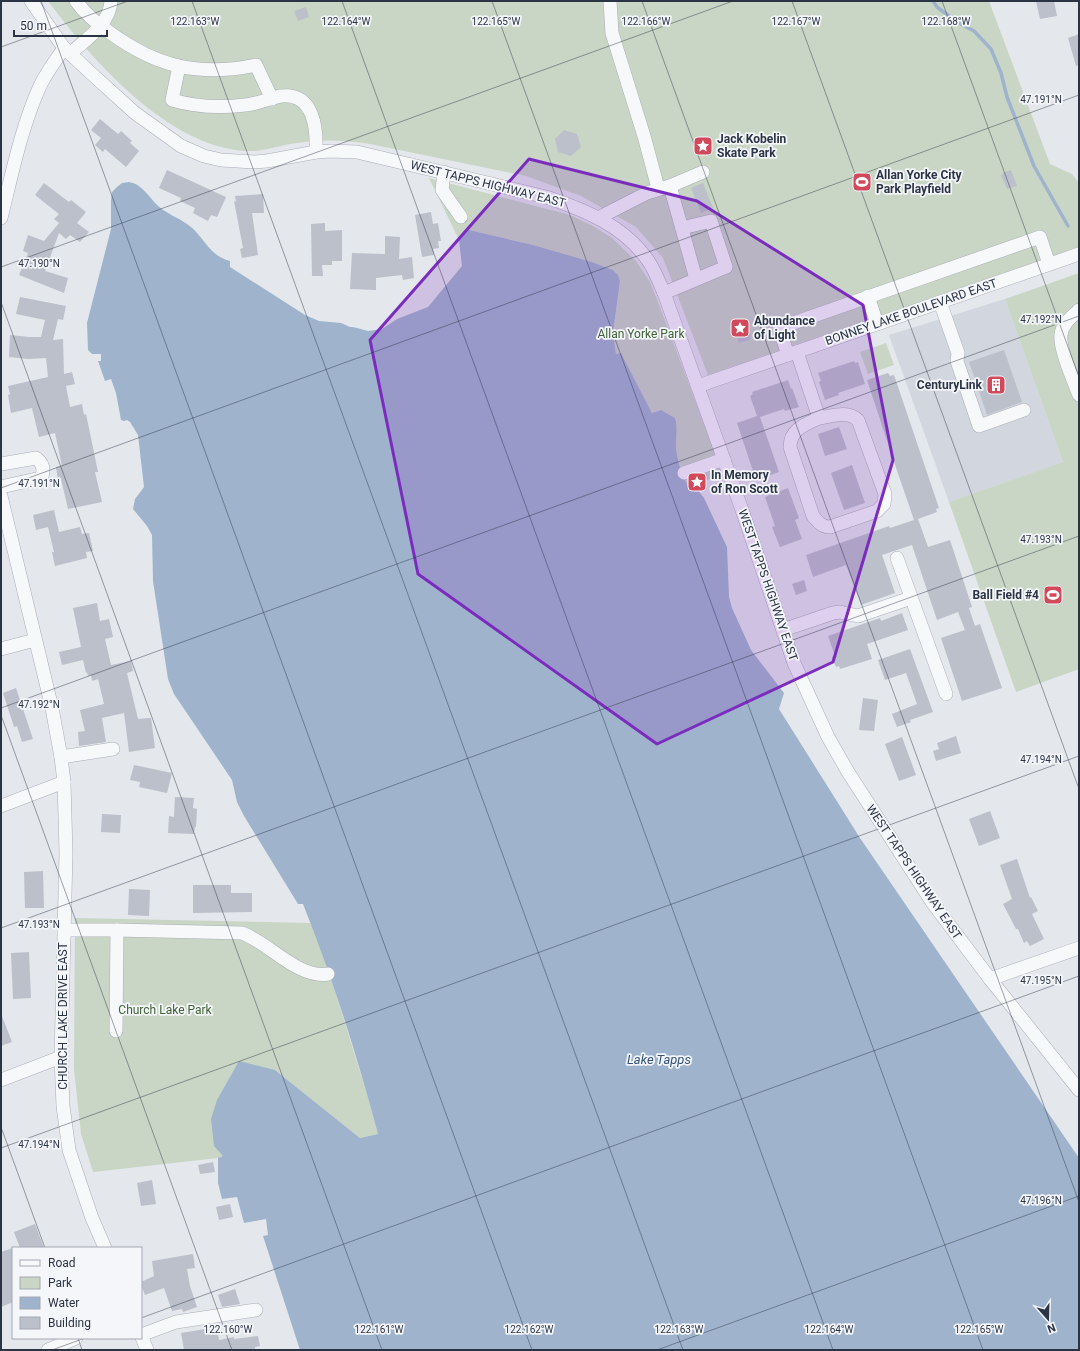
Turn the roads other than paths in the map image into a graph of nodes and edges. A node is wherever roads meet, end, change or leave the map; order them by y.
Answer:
1 (31, 1) edge
2 (76, 1) edge
3 (111, 1) edge
4 (610, 1) edge
5 (100, 26) junction
6 (68, 50) junction
7 (179, 66) junction
8 (272, 99) junction
9 (316, 152) junction
10 (444, 172) junction
11 (703, 172) dead end
12 (664, 187) junction
13 (461, 217) dead end
14 (1, 218) edge
15 (598, 218) junction
16 (682, 228) junction
17 (1079, 254) edge
18 (1049, 264) junction
19 (696, 279) junction
20 (664, 292) junction
21 (868, 296) junction
22 (940, 302) junction
23 (1079, 310) edge
24 (877, 324) junction
25 (792, 353) junction
26 (698, 386) junction
27 (1079, 395) edge
28 (1024, 410) dead end
29 (820, 418) junction
30 (724, 459) junction
31 (1, 464) edge
32 (684, 473) dead end
33 (1, 487) edge
34 (1, 496) edge
35 (898, 558) dead end
36 (911, 598) junction
37 (783, 630) junction
38 (35, 640) junction
39 (1, 650) edge
40 (946, 694) dead end
41 (113, 749) dead end
42 (61, 757) junction
43 (64, 782) junction
44 (1, 806) edge
45 (64, 930) junction
46 (117, 930) junction
47 (1079, 948) edge
48 (328, 974) dead end
49 (990, 979) junction
50 (116, 1031) dead end
51 (61, 1057) junction
52 (1, 1080) edge
53 (1079, 1090) edge
54 (105, 1247) edge
55 (256, 1310) dead end
56 (142, 1335) edge
57 (142, 1338) edge
58 (74, 1339) edge
59 (48, 1350) edge
60 (147, 1350) edge

1 - 6 street, WEST TAPPS HIGHWAY EAST
2 - 5 street
3 - 5 street
4 - 12 street
5 - 6 street
5 - 7 street
6 - 9 street, WEST TAPPS HIGHWAY EAST
6 - 14 street
7 - 8 street
7 - 8 street
8 - 9 street
9 - 10 street, WEST TAPPS HIGHWAY EAST
10 - 13 street
10 - 15 street, WEST TAPPS HIGHWAY EAST
11 - 12 street
12 - 15 street
12 - 16 street
15 - 20 street, WEST TAPPS HIGHWAY EAST
16 - 19 street
16 - 19 street
17 - 18 street, BONNEY LAKE BOULEVARD EAST
18 - 21 street
18 - 22 street, BONNEY LAKE BOULEVARD EAST
19 - 20 street
20 - 26 street, WEST TAPPS HIGHWAY EAST
21 - 24 street
21 - 25 street
22 - 24 street, BONNEY LAKE BOULEVARD EAST
22 - 28 street
23 - 27 street
24 - 25 street, BONNEY LAKE BOULEVARD EAST
25 - 26 street, BONNEY LAKE BOULEVARD EAST
25 - 29 street
26 - 30 street, WEST TAPPS HIGHWAY EAST
29 - 29 street
30 - 32 street
30 - 37 street, WEST TAPPS HIGHWAY EAST
31 - 33 street
34 - 38 street, CHURCH LAKE DRIVE EAST
35 - 36 street
36 - 37 street
36 - 40 street
37 - 49 street, WEST TAPPS HIGHWAY EAST
38 - 39 street
38 - 42 street, CHURCH LAKE DRIVE EAST
41 - 42 street
42 - 43 street, CHURCH LAKE DRIVE EAST
43 - 44 street
43 - 45 street, CHURCH LAKE DRIVE EAST
45 - 46 street
45 - 51 street, CHURCH LAKE DRIVE EAST
46 - 48 street
46 - 50 street
47 - 49 street
49 - 53 street, WEST TAPPS HIGHWAY EAST
51 - 52 street
51 - 54 street, CHURCH LAKE DRIVE EAST
55 - 56 street
57 - 60 street
58 - 59 street

